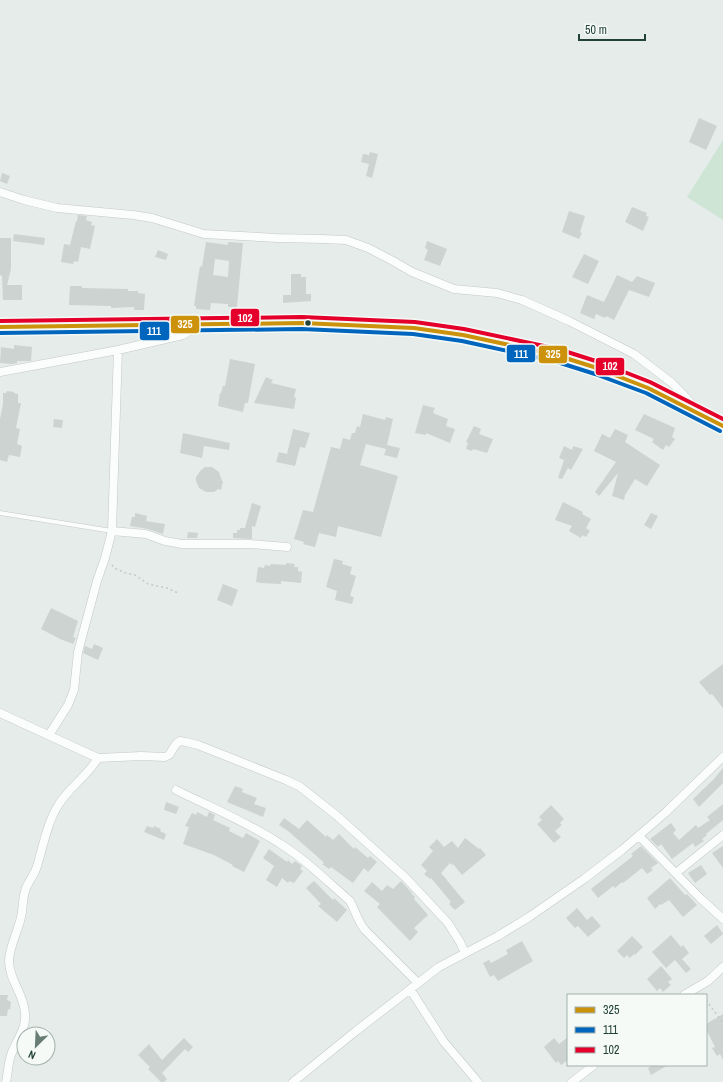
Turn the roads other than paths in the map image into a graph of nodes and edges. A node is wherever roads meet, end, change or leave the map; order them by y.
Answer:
1 (0, 192) edge
2 (197, 324) junction
3 (0, 327) edge
4 (118, 350) junction
5 (0, 372) edge
6 (703, 414) junction
7 (723, 426) edge
8 (0, 513) edge
9 (112, 531) junction
10 (287, 547) dead end
11 (0, 713) edge
12 (49, 735) junction
13 (723, 756) edge
14 (98, 758) junction
15 (176, 790) dead end
16 (723, 835) edge
17 (638, 836) junction
18 (676, 873) junction
19 (723, 919) edge
20 (465, 953) junction
21 (723, 966) edge
22 (418, 983) junction
23 (410, 990) junction
24 (686, 994) edge
25 (593, 1066) edge
26 (6, 1082) edge
27 (293, 1082) edge
28 (478, 1082) edge
29 (572, 1082) edge

1 - 6 street
2 - 3 highway
2 - 4 street
2 - 6 highway
4 - 5 street
4 - 9 street
6 - 7 highway
8 - 9 lane
9 - 10 street
9 - 12 street
11 - 12 street
12 - 14 street
13 - 17 street
14 - 20 street
14 - 26 street
15 - 22 street
16 - 18 street
17 - 18 street
17 - 20 street
18 - 19 street
20 - 22 street
21 - 24 street
22 - 23 street
23 - 27 street
23 - 28 street
25 - 29 street

